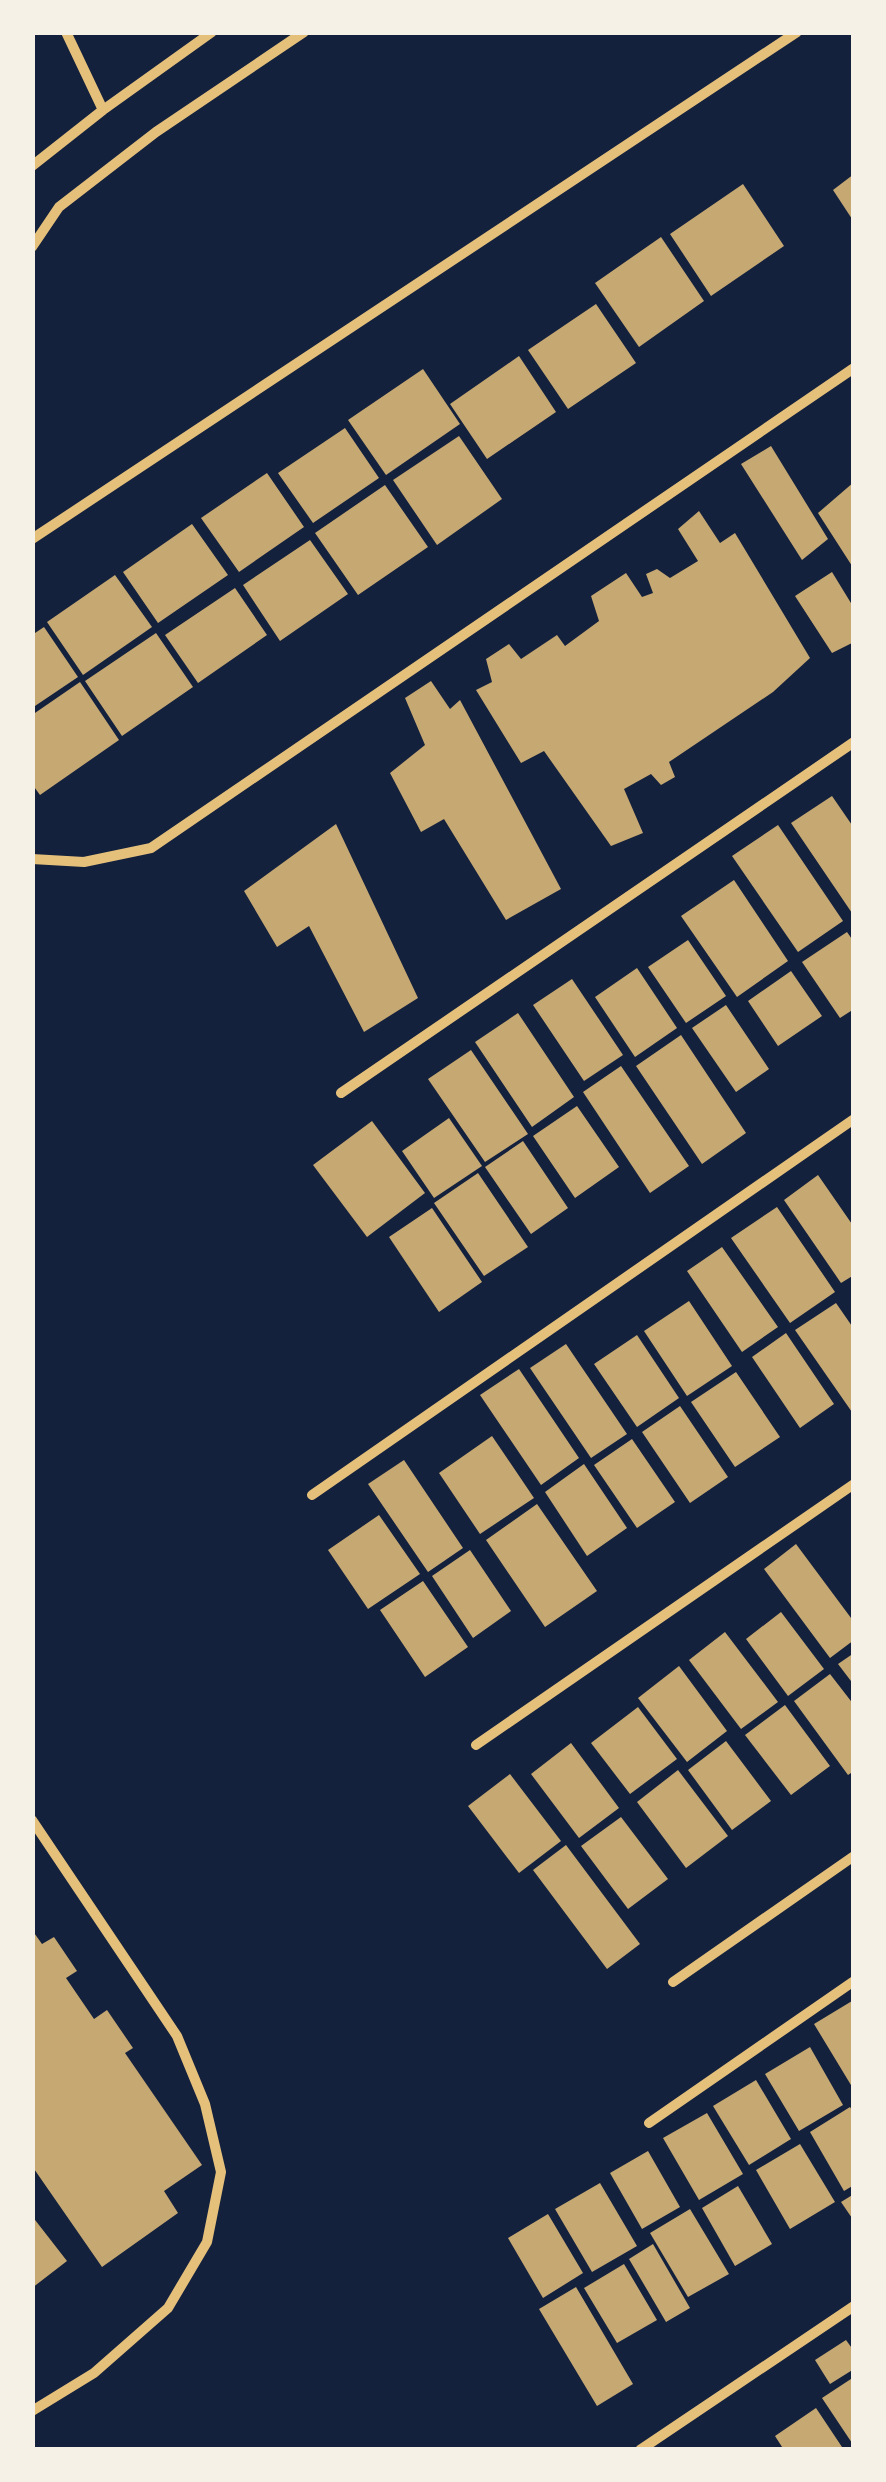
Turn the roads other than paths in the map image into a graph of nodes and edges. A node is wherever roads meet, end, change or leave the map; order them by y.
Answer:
1 (66, 32) edge
2 (212, 32) edge
3 (304, 32) edge
4 (797, 32) edge
5 (102, 110) junction
6 (32, 166) edge
7 (32, 248) edge
8 (854, 368) edge
9 (32, 539) edge
10 (854, 742) edge
11 (32, 859) edge
12 (341, 1093) dead end
13 (854, 1120) edge
14 (854, 1484) edge
15 (312, 1496) dead end
16 (476, 1745) dead end
17 (32, 1820) edge
18 (854, 1856) edge
19 (854, 1981) edge
20 (673, 1982) dead end
21 (649, 2124) dead end
22 (854, 2306) edge
23 (32, 2411) edge
24 (640, 2450) edge

1 - 5 street
2 - 5 street
3 - 7 street
4 - 9 street
5 - 6 street
8 - 11 street
10 - 12 street
13 - 15 street
14 - 16 street
17 - 23 street
18 - 20 street
19 - 21 street
22 - 24 street

